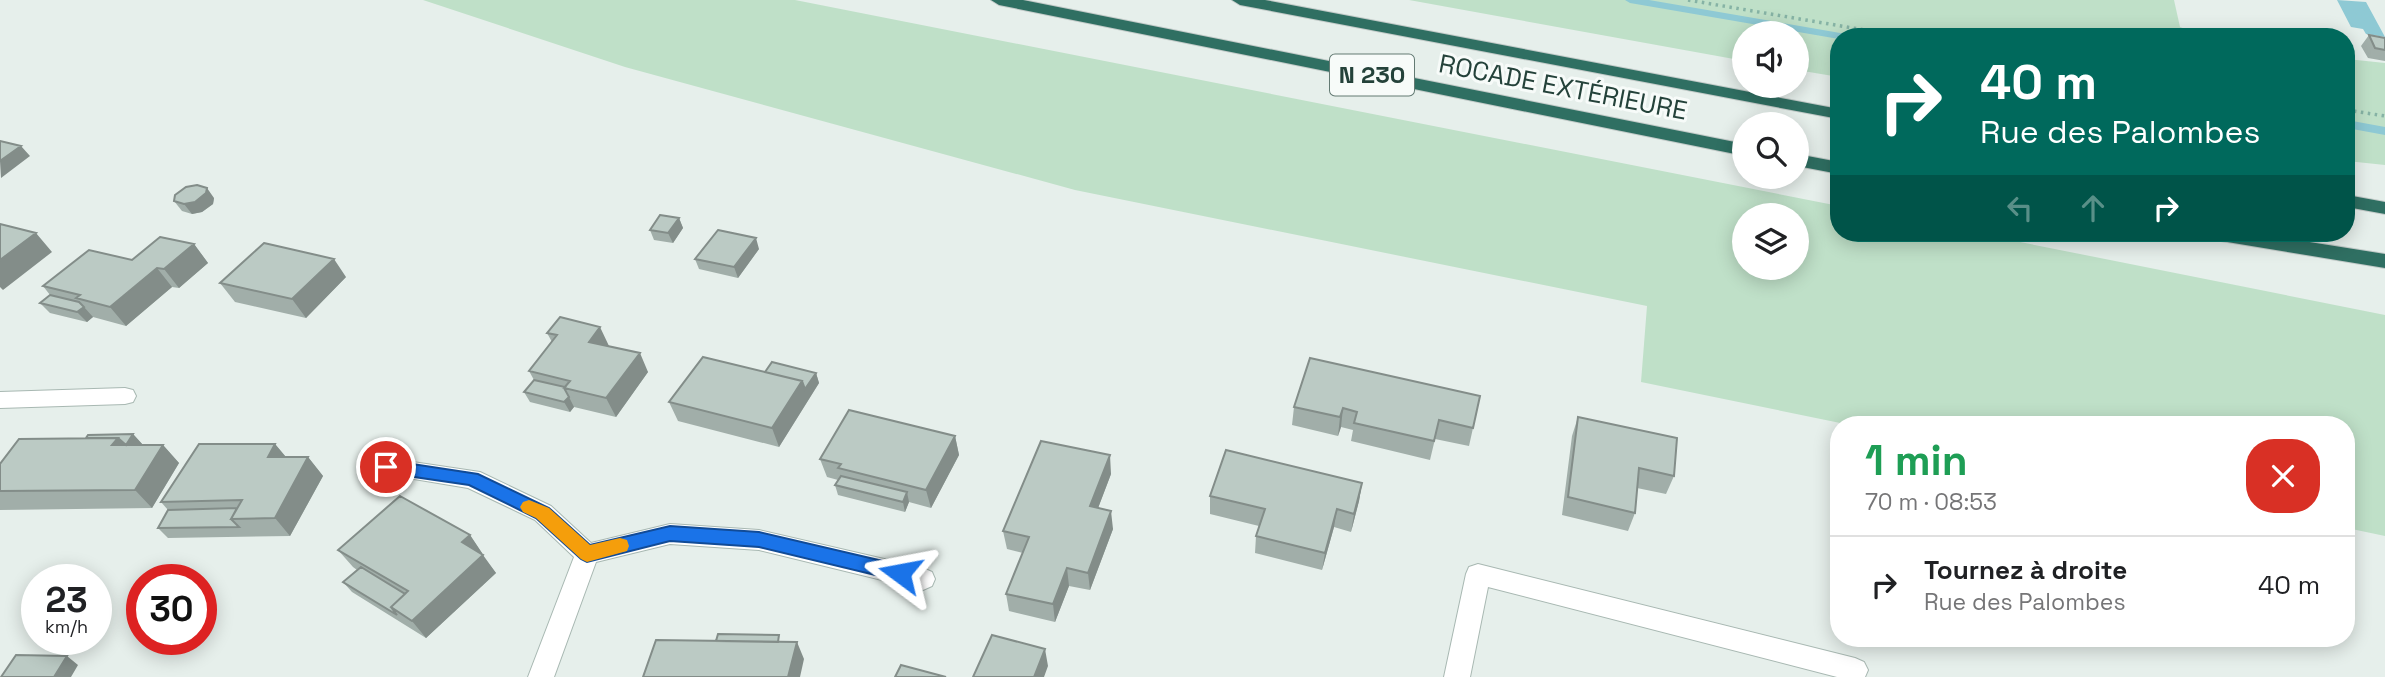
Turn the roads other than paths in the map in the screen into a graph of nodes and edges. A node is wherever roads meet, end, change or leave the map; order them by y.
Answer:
1 (999, 0) edge
2 (1240, 0) edge
3 (1830, 112) edge
4 (1732, 147) edge
5 (1809, 162) edge
6 (1830, 166) edge
7 (2355, 202) edge
8 (2385, 208) edge
9 (2270, 242) edge
10 (2385, 261) edge
11 (125, 396) dead end
12 (0, 400) edge
13 (386, 467) dead end
14 (587, 554) junction
15 (923, 579) dead end
16 (1855, 670) dead end
17 (541, 677) edge
18 (1457, 677) edge

1 - 4 highway, ROCADE EXTÉRIEURE / N 230
2 - 3 highway, N 230
5 - 6 highway
7 - 8 highway
9 - 10 highway
11 - 12 street
13 - 14 street
14 - 15 street
14 - 17 street
16 - 18 street

